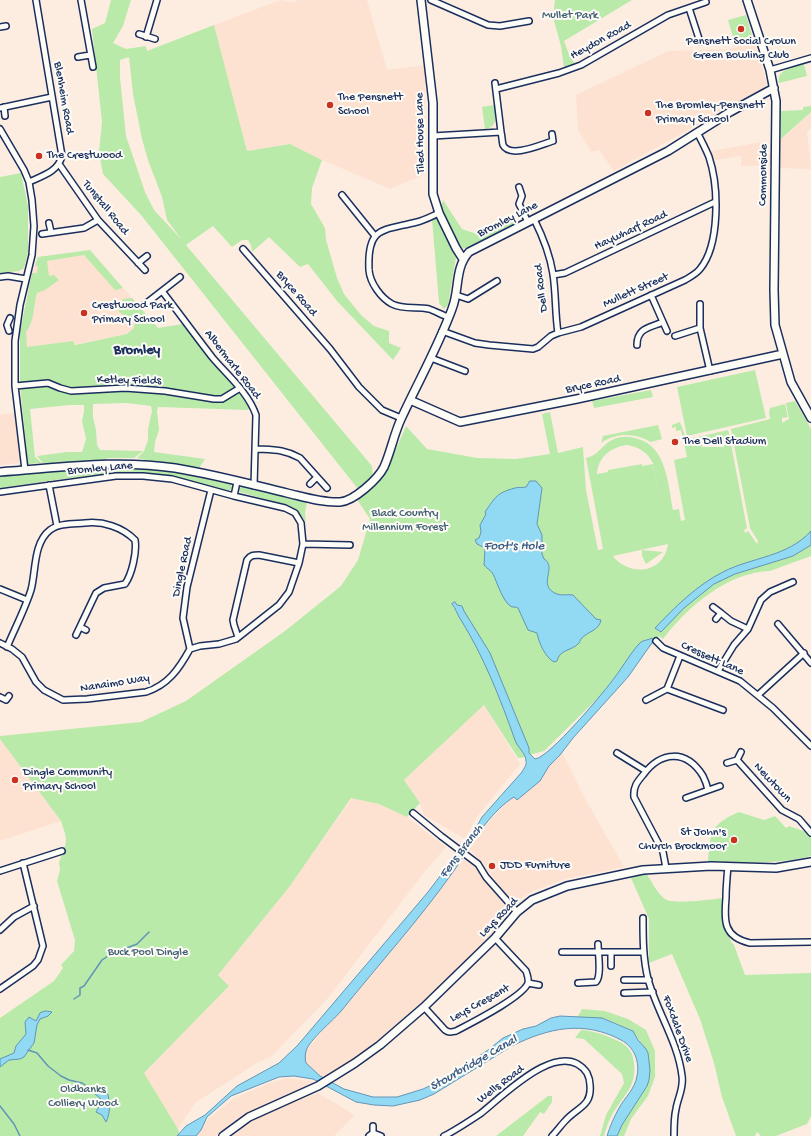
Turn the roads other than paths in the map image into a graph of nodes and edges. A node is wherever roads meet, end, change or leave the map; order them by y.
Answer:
1 (36, 0) edge
2 (82, 0) edge
3 (157, 0) edge
4 (421, 0) edge
5 (431, 0) edge
6 (748, 0) edge
7 (706, 2) dead end
8 (689, 8) junction
9 (529, 21) dead end
10 (139, 34) dead end
11 (146, 37) junction
12 (155, 38) dead end
13 (700, 42) dead end
14 (90, 54) junction
15 (78, 57) dead end
16 (811, 58) edge
17 (93, 67) dead end
18 (770, 70) junction
19 (495, 83) dead end
20 (774, 88) junction
21 (496, 89) junction
22 (52, 97) junction
23 (2, 107) edge
24 (5, 116) dead end
25 (0, 129) edge
26 (501, 132) junction
27 (697, 132) junction
28 (552, 134) dead end
29 (433, 136) junction
30 (59, 164) junction
31 (29, 182) junction
32 (519, 188) dead end
33 (342, 195) dead end
34 (715, 202) junction
35 (440, 213) junction
36 (98, 220) junction
37 (531, 221) junction
38 (49, 223) dead end
39 (51, 232) junction
40 (42, 234) dead end
41 (375, 236) junction
42 (243, 249) dead end
43 (147, 256) dead end
44 (463, 259) junction
45 (138, 263) junction
46 (145, 270) dead end
47 (553, 275) junction
48 (0, 277) edge
49 (180, 277) dead end
50 (26, 279) junction
51 (497, 281) dead end
52 (162, 291) junction
53 (456, 295) junction
54 (651, 295) junction
55 (700, 304) dead end
56 (144, 306) dead end
57 (448, 317) junction
58 (10, 318) dead end
59 (663, 322) junction
60 (7, 325) junction
61 (0, 326) edge
62 (700, 328) junction
63 (9, 331) dead end
64 (442, 331) junction
65 (667, 331) dead end
66 (558, 333) junction
67 (675, 336) dead end
68 (637, 345) dead end
69 (783, 354) junction
70 (431, 358) junction
71 (710, 370) junction
72 (465, 371) dead end
73 (789, 371) junction
74 (15, 386) junction
75 (240, 388) junction
76 (410, 400) junction
77 (811, 409) edge
78 (401, 418) junction
79 (811, 418) edge
80 (256, 449) junction
81 (26, 470) junction
82 (0, 472) edge
83 (317, 477) junction
84 (237, 482) junction
85 (310, 484) dead end
86 (49, 485) junction
87 (254, 486) junction
88 (327, 488) dead end
89 (211, 490) junction
90 (0, 492) edge
91 (234, 496) junction
92 (57, 526) junction
93 (342, 538) dead end
94 (303, 544) junction
95 (342, 545) junction
96 (350, 545) dead end
97 (299, 563) junction
98 (792, 582) dead end
99 (0, 589) edge
100 (27, 600) junction
101 (713, 606) dead end
102 (721, 613) junction
103 (716, 619) dead end
104 (778, 624) dead end
105 (80, 627) junction
106 (748, 629) junction
107 (86, 630) dead end
108 (76, 635) dead end
109 (238, 637) junction
110 (656, 641) dead end
111 (0, 643) edge
112 (8, 646) junction
113 (190, 649) junction
114 (804, 653) junction
115 (680, 656) junction
116 (811, 663) edge
117 (718, 671) junction
118 (667, 689) junction
119 (758, 695) junction
120 (0, 696) edge
121 (646, 700) dead end
122 (3, 705) dead end
123 (723, 710) dead end
124 (811, 746) edge
125 (741, 752) dead end
126 (617, 753) dead end
127 (737, 760) junction
128 (727, 763) dead end
129 (646, 771) junction
130 (720, 786) dead end
131 (708, 790) junction
132 (686, 798) dead end
133 (413, 813) dead end
134 (811, 833) edge
135 (62, 851) dead end
136 (811, 862) edge
137 (23, 863) junction
138 (728, 866) junction
139 (666, 868) junction
140 (0, 872) edge
141 (34, 906) junction
142 (517, 912) junction
143 (643, 918) dead end
144 (0, 930) edge
145 (495, 938) junction
146 (811, 942) edge
147 (598, 944) dead end
148 (598, 951) junction
149 (562, 952) dead end
150 (611, 952) junction
151 (644, 952) junction
152 (611, 966) dead end
153 (624, 980) dead end
154 (648, 980) junction
155 (528, 983) junction
156 (578, 983) dead end
157 (539, 984) dead end
158 (0, 989) edge
159 (653, 992) junction
160 (624, 993) dead end
161 (424, 1007) junction
162 (373, 1126) dead end
163 (371, 1134) edge
164 (222, 1136) edge
165 (381, 1136) edge
166 (444, 1136) edge
167 (552, 1136) edge
168 (674, 1136) edge

1 - 22 street, Blenheim Road
2 - 14 street
3 - 11 street
4 - 29 street, Tiled House Lane
5 - 9 street
6 - 18 street, Commonside
7 - 8 street, Heydon Road
8 - 13 street
8 - 21 street, Heydon Road
10 - 11 street
11 - 12 street
14 - 15 street
14 - 17 street
16 - 18 street
18 - 20 street, Commonside
19 - 21 street
20 - 27 street, Bromley Lane
20 - 69 street, Commonside
21 - 26 street
22 - 23 street
22 - 30 street, Blenheim Road
23 - 24 street
25 - 31 street
26 - 28 street
26 - 29 street
27 - 34 street, Mullett Street
27 - 37 street, Bromley Lane
29 - 35 street, Tiled House Lane
30 - 31 street
30 - 36 street, Tunstall Road
31 - 50 street
32 - 37 street, Dell Road
33 - 41 street
34 - 47 street, Haywharf Road
34 - 54 street, Mullett Street
35 - 41 street
35 - 44 street, Tiled House Lane
36 - 39 street
36 - 45 street, Tunstall Road
37 - 44 street, Bromley Lane
37 - 47 street, Dell Road
38 - 39 street
39 - 40 street
41 - 57 street
42 - 78 street, Bryce Road
43 - 45 street
44 - 53 street
45 - 46 street, Tunstall Road
47 - 66 street, Dell Road
48 - 50 street
49 - 52 street
50 - 74 street
51 - 53 street
52 - 56 street
52 - 75 street, Albermarle Road
53 - 57 street
54 - 59 street
54 - 66 street, Mullett Street
55 - 62 street
57 - 64 street
58 - 60 street
59 - 65 street
59 - 68 street
60 - 61 street
60 - 63 street
62 - 67 street
62 - 71 street
64 - 66 street, Mullett Street
64 - 70 street
69 - 71 street, Bryce Road
69 - 73 street, Commonside
70 - 72 street
70 - 76 street
71 - 76 street, Bryce Road
73 - 77 street
73 - 79 street
74 - 75 street, Ketley Fields
74 - 81 street
75 - 80 street, Albermarle Road
76 - 78 street
78 - 87 street, Bromley Lane
80 - 83 street
80 - 87 street, Albermarle Road
81 - 82 street, Bromley Lane
81 - 84 street, Bromley Lane
83 - 85 street
83 - 88 street
84 - 87 street, Bromley Lane
84 - 91 street
86 - 89 street, Bromley Lane
86 - 90 street, Bromley Lane
86 - 92 street
89 - 91 street, Bromley Lane
89 - 113 street, Dingle Road
91 - 94 street
92 - 100 street
92 - 105 street
93 - 95 street
94 - 95 street
94 - 97 street
95 - 96 street
97 - 109 street
97 - 109 street
98 - 106 street
99 - 100 street
100 - 112 street
101 - 102 street
102 - 103 street
102 - 106 street
104 - 114 street
105 - 107 street
105 - 108 street
106 - 117 street
109 - 113 street
110 - 115 street, Cressett Lane
111 - 112 street, Nanaimo Way
112 - 113 street, Nanaimo Way
114 - 116 street
114 - 119 street
115 - 117 street, Cressett Lane
115 - 118 street
117 - 119 street, Cressett Lane
118 - 121 street
118 - 123 street
119 - 124 street, Cressett Lane
120 - 122 street
125 - 127 street, Newtown
126 - 129 street
127 - 128 street, Newtown
127 - 134 street, Newtown
129 - 131 street
129 - 139 street
130 - 131 street
131 - 132 street
133 - 142 street
135 - 137 street
136 - 138 street, Leys Road
137 - 140 street
137 - 141 street
138 - 139 street, Leys Road
138 - 146 street
139 - 142 street, Leys Road
141 - 144 street
141 - 158 street
142 - 145 street, Leys Road
143 - 151 street, Foxdale Drive
145 - 155 street
145 - 161 street, Leys Road
147 - 148 street
148 - 149 street
148 - 150 street
148 - 156 street
150 - 151 street
150 - 152 street
151 - 154 street, Foxdale Drive
153 - 154 street
154 - 159 street, Foxdale Drive
155 - 157 street
155 - 161 street, Leys Crescent
159 - 160 street
159 - 168 street, Foxdale Drive
161 - 164 street, Leys Road
162 - 163 street
163 - 165 street
166 - 167 street, Wells Road

